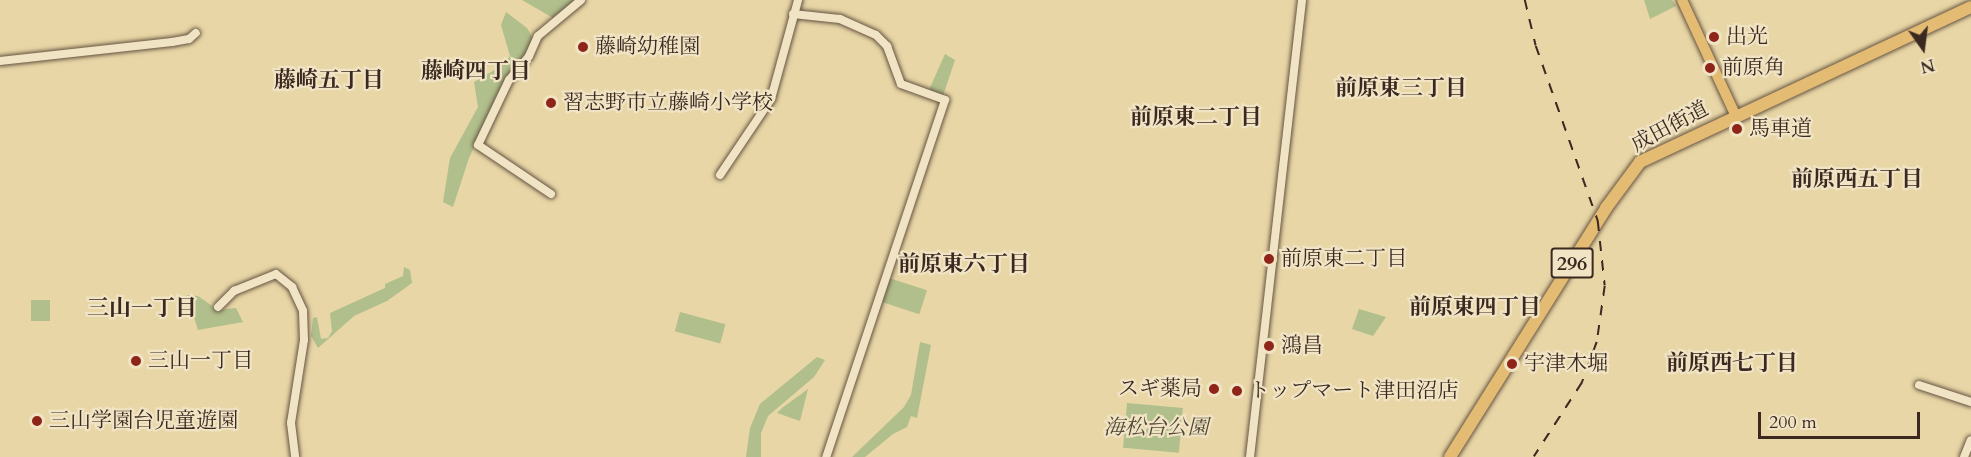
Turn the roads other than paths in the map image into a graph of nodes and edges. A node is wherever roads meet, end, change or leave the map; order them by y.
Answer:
1 (581, 0) edge
2 (798, 0) edge
3 (1302, 0) edge
4 (1682, 0) edge
5 (1971, 7) edge
6 (794, 14) junction
7 (196, 33) dead end
8 (0, 61) edge
9 (1735, 114) junction
10 (720, 175) dead end
11 (550, 194) dead end
12 (218, 307) dead end
13 (1919, 385) dead end
14 (1971, 402) edge
15 (1971, 440) edge
16 (295, 457) edge
17 (826, 457) edge
18 (1250, 457) edge
19 (1450, 457) edge
20 (1964, 457) edge

1 - 11 street
2 - 6 street
3 - 18 street
4 - 9 main road
5 - 9 highway, 成田街道 / 296
6 - 10 street
6 - 17 street
7 - 8 street
9 - 19 highway, 成田街道 / 296
12 - 16 street
13 - 14 street
15 - 20 street

